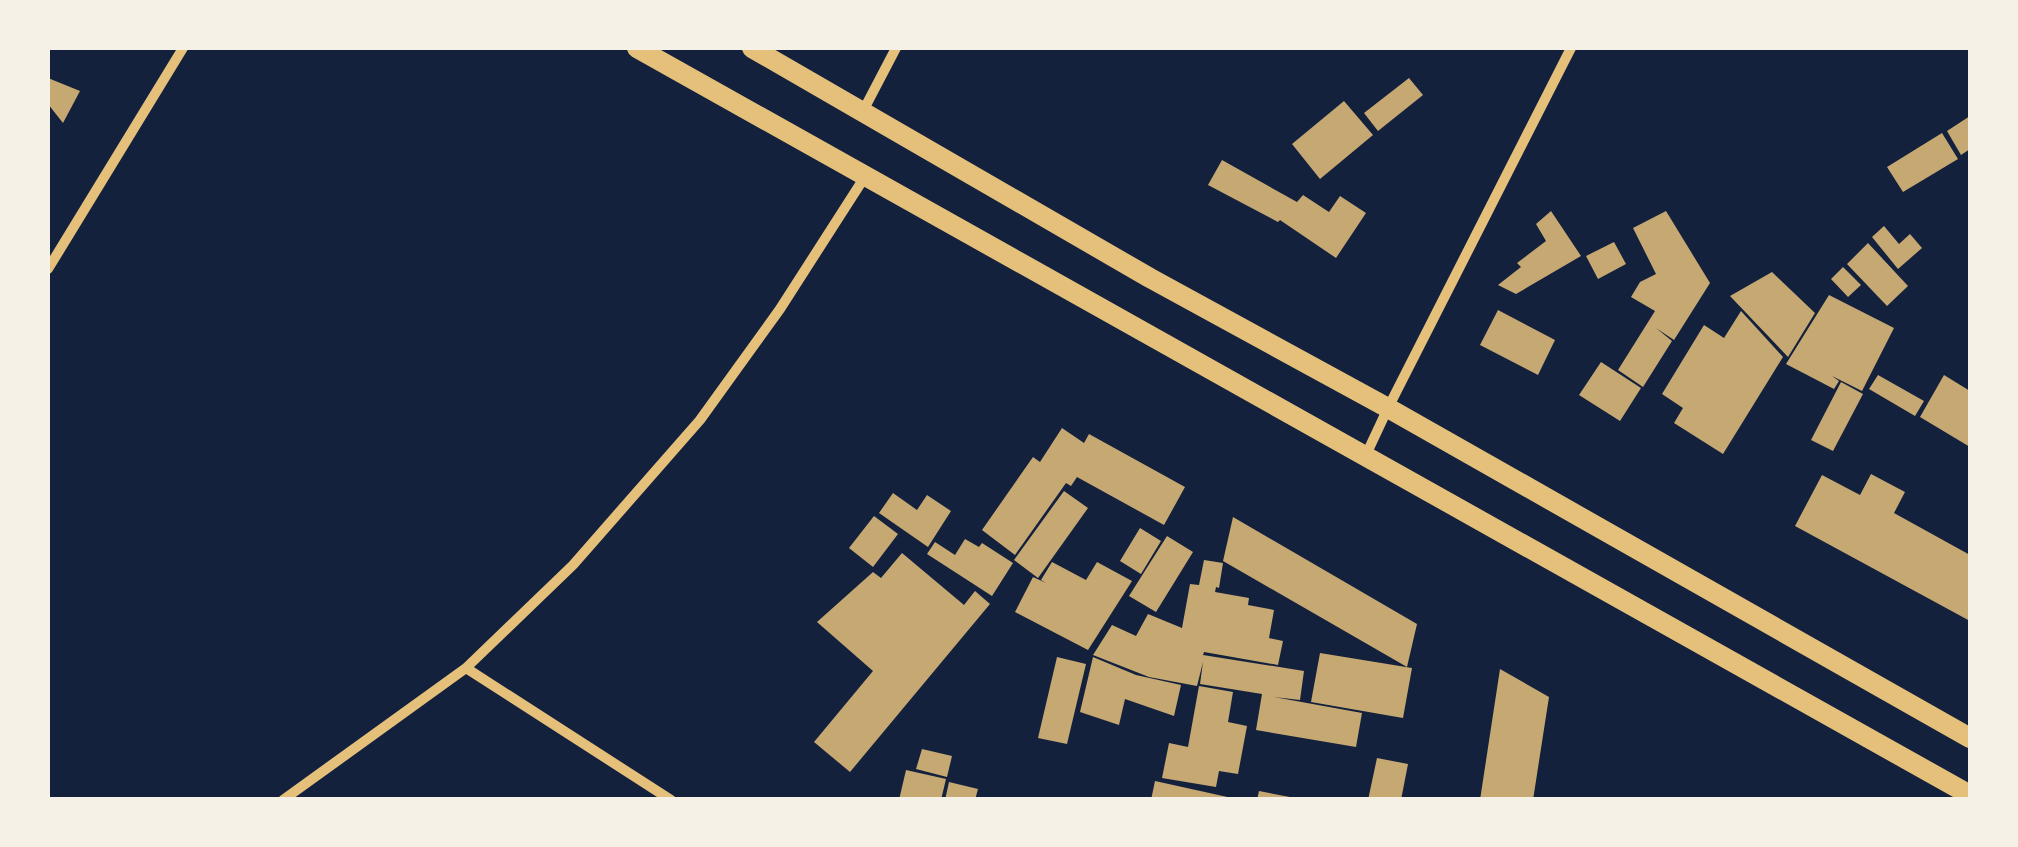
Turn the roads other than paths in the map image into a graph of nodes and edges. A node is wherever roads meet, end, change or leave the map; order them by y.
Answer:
1 (183, 48) edge
2 (637, 48) edge
3 (752, 48) edge
4 (896, 48) edge
5 (1571, 48) edge
6 (862, 113) junction
7 (866, 175) junction
8 (48, 270) edge
9 (1388, 408) junction
10 (1365, 458) junction
11 (466, 668) junction
12 (1970, 738) edge
13 (1970, 795) edge
14 (283, 800) edge
15 (671, 800) edge

1 - 8 street
2 - 7 main road
3 - 6 main road
4 - 6 street
5 - 9 street
6 - 9 main road
7 - 10 main road
7 - 11 street
9 - 10 street
9 - 12 main road
10 - 13 main road
11 - 14 street
11 - 15 street

